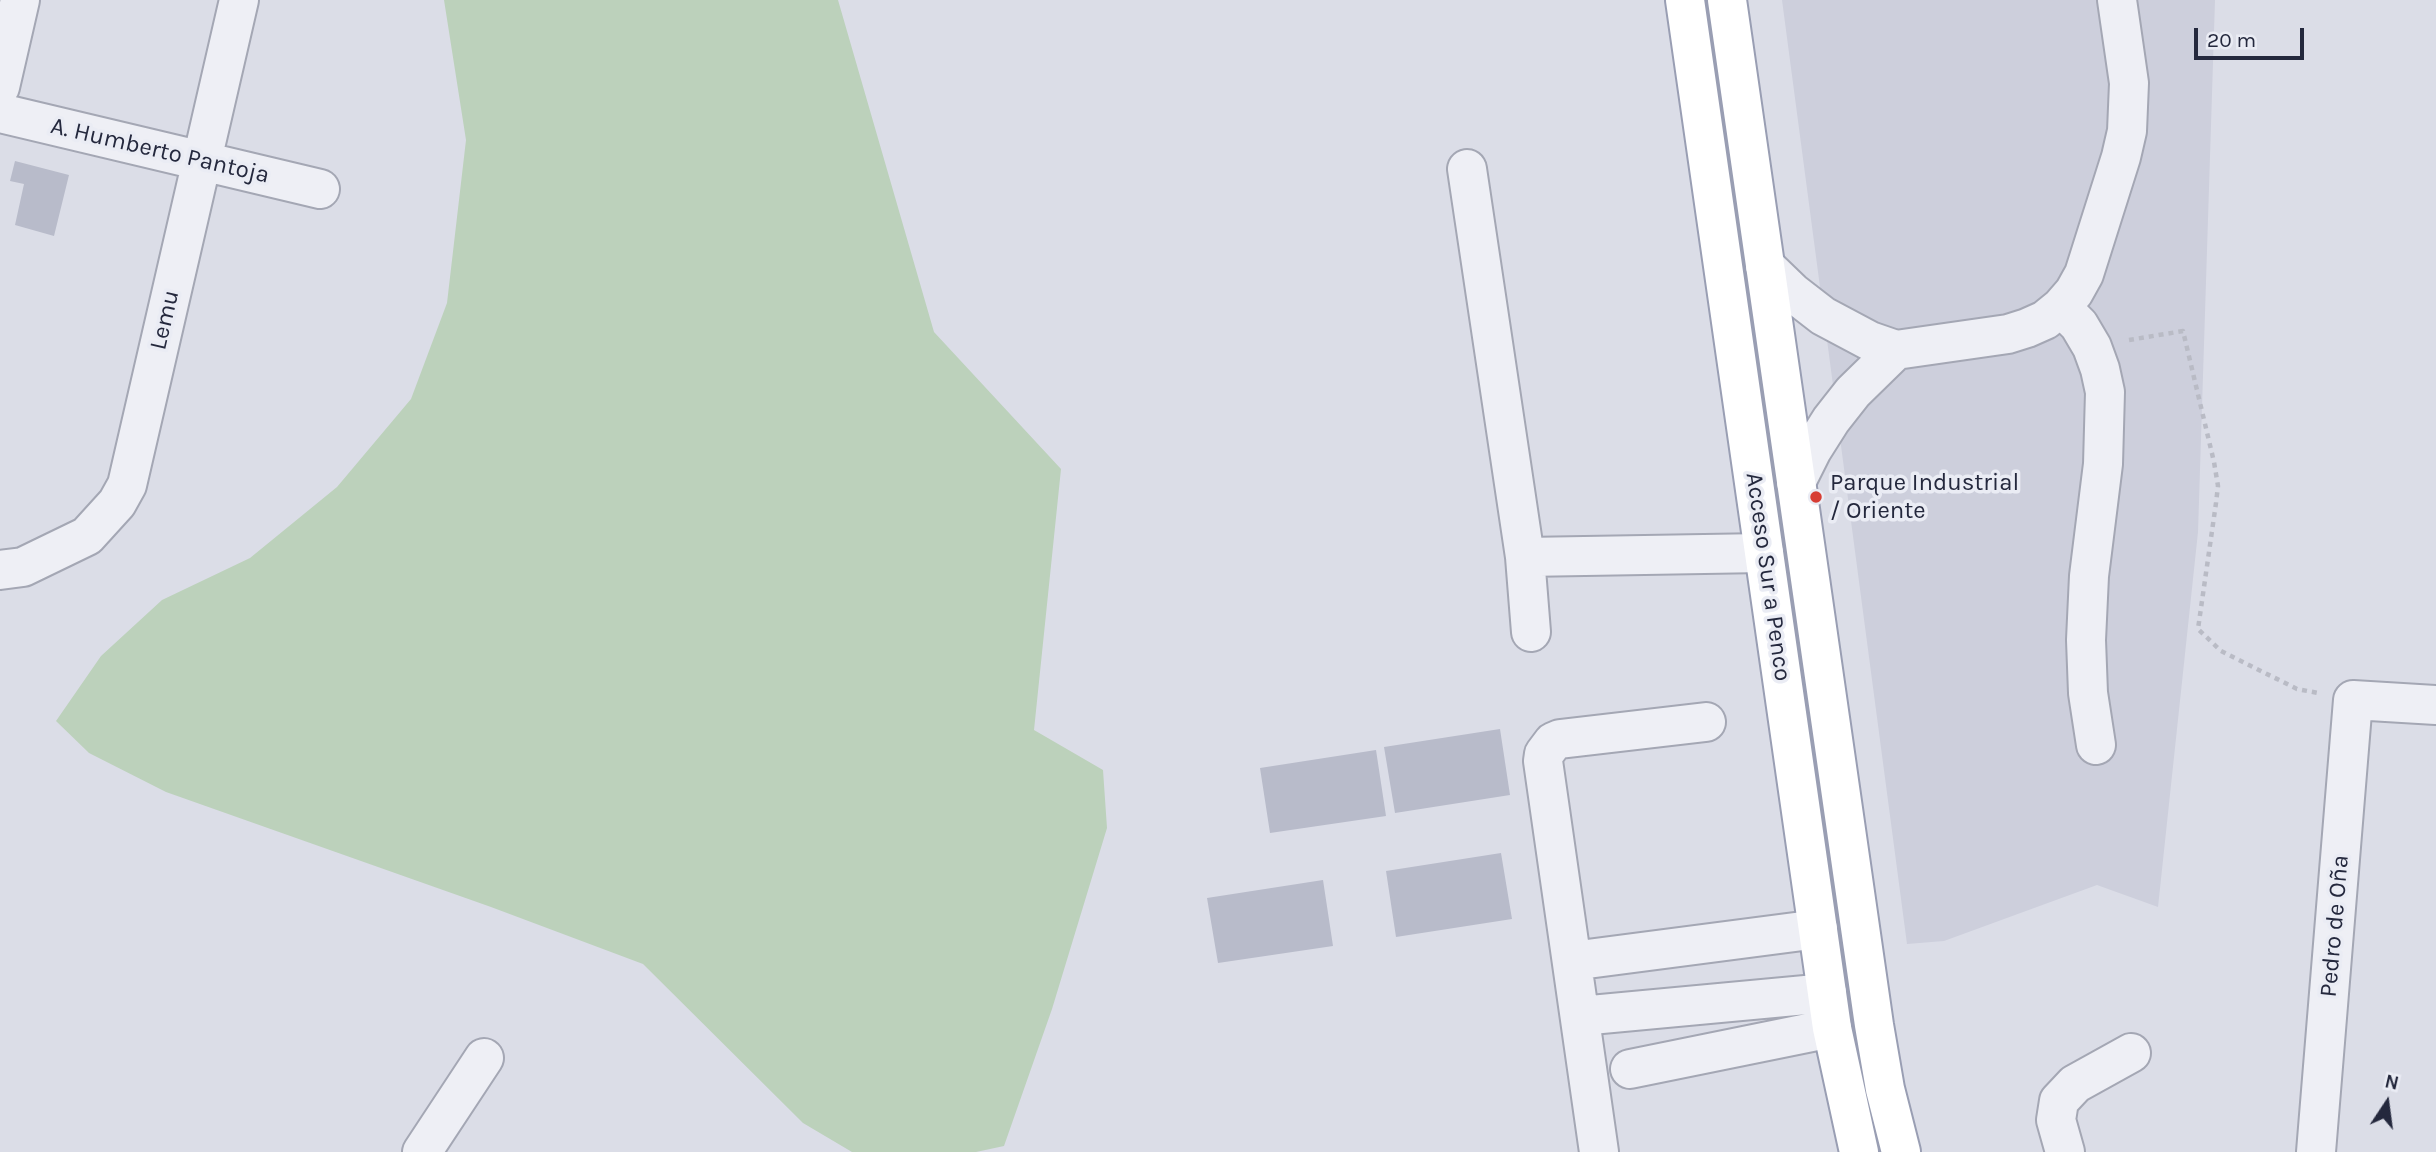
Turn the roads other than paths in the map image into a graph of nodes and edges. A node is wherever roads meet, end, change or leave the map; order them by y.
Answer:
1 (20, 0) edge
2 (239, 0) edge
3 (1685, 0) edge
4 (1727, 0) edge
5 (2118, 0) edge
6 (0, 87) edge
7 (0, 114) edge
8 (202, 161) junction
9 (1467, 169) dead end
10 (320, 189) dead end
11 (1765, 266) junction
12 (2061, 307) junction
13 (1896, 350) junction
14 (1796, 482) junction
15 (1764, 553) junction
16 (1525, 556) junction
17 (0, 570) edge
18 (1531, 632) dead end
19 (2436, 705) edge
20 (1706, 722) dead end
21 (2096, 745) dead end
22 (1818, 929) junction
23 (1726, 940) junction
24 (1572, 961) junction
25 (1733, 1002) junction
26 (1830, 1010) junction
27 (1580, 1016) junction
28 (2131, 1053) dead end
29 (484, 1058) dead end
30 (1630, 1069) dead end
31 (422, 1152) edge
32 (1599, 1152) edge
33 (1859, 1152) edge
34 (1901, 1152) edge
35 (2065, 1152) edge
36 (2316, 1152) edge

1 - 6 street
2 - 8 street, Lemu
3 - 15 main road, Acceso Sur a Penco
4 - 11 main road, Acceso Sur a Penco
5 - 12 street
7 - 8 street, A. Humberto Pantoja
8 - 10 street, A. Humberto Pantoja
8 - 17 street, Lemu
9 - 16 street
11 - 13 street
11 - 14 main road, Acceso Sur a Penco
12 - 13 street
12 - 21 street
13 - 14 street
14 - 34 main road, Acceso Sur a Penco
15 - 16 street
15 - 22 main road, Acceso Sur a Penco
16 - 18 street
19 - 36 street, Pedro de Oña
20 - 24 street
22 - 23 street
22 - 26 main road, Acceso Sur a Penco
23 - 24 street
23 - 25 street
24 - 27 street
25 - 26 street
25 - 27 street
26 - 30 street
26 - 33 main road, Acceso Sur a Penco
27 - 32 street
28 - 35 street
29 - 31 street

